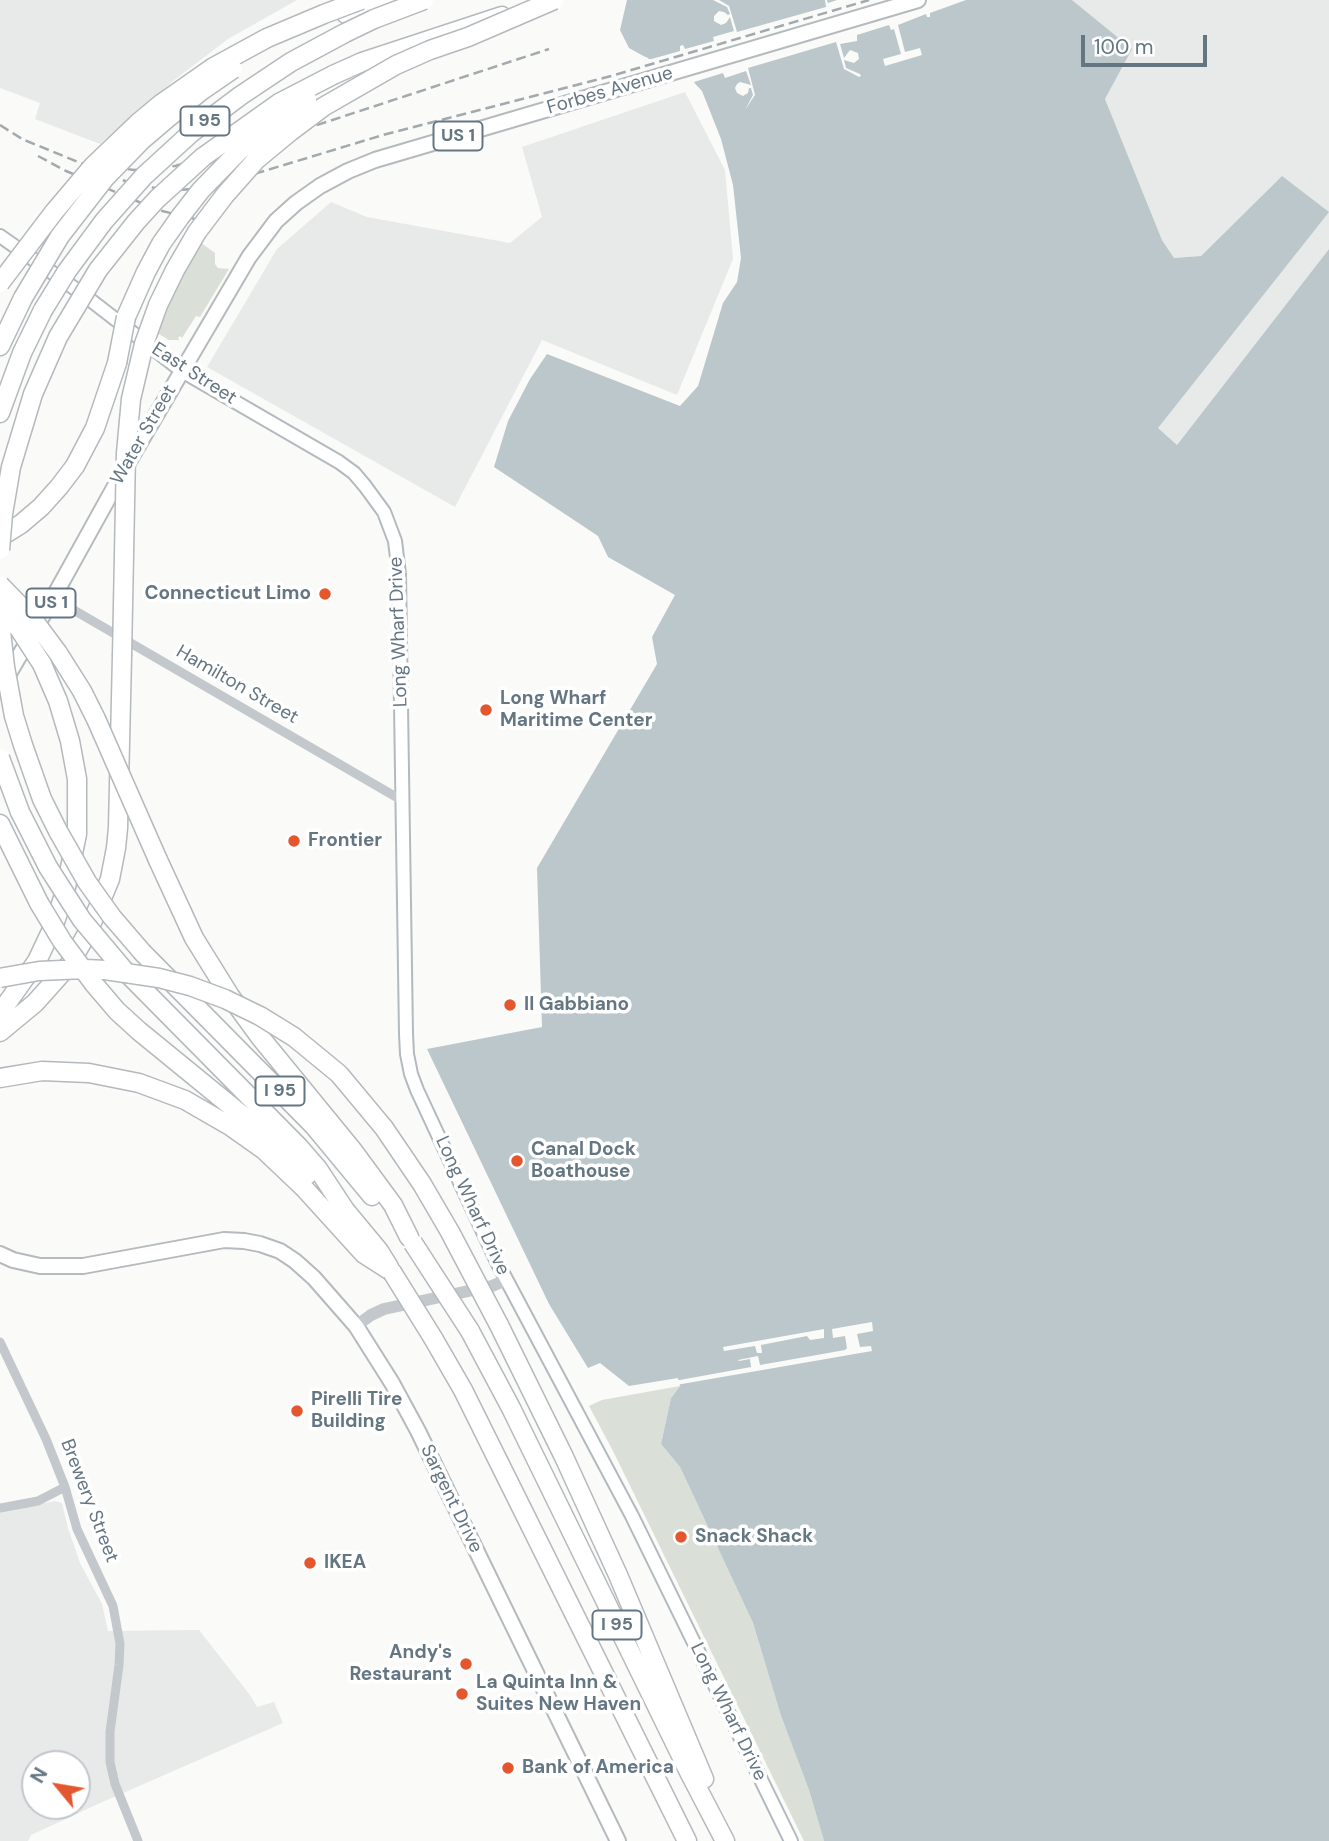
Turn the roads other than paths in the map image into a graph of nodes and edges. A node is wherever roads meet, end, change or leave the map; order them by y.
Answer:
1 (362, 0) edge
2 (386, 0) edge
3 (424, 0) edge
4 (553, 0) edge
5 (918, 0) edge
6 (333, 75) junction
7 (307, 195) joint
8 (0, 236) edge
9 (0, 283) edge
10 (0, 346) edge
11 (114, 360) junction
12 (182, 370) junction
13 (0, 413) edge
14 (384, 512) joint
15 (0, 522) edge
16 (0, 537) edge
17 (0, 550) edge
18 (0, 585) edge
19 (53, 598) junction
20 (0, 605) edge
21 (0, 622) edge
22 (0, 689) edge
23 (0, 758) edge
24 (403, 801) junction
25 (0, 824) edge
26 (0, 978) edge
27 (0, 1013) edge
28 (0, 1032) edge
29 (0, 1078) edge
30 (345, 1210) junction
31 (411, 1240) junction
32 (372, 1252) junction
33 (0, 1254) edge
34 (506, 1280) junction
35 (356, 1326) junction
36 (0, 1342) edge
37 (65, 1487) junction
38 (0, 1508) edge
39 (138, 1841) edge
40 (618, 1841) edge
41 (687, 1841) edge
42 (726, 1841) edge
43 (791, 1841) edge

1 - 9 highway, bridge
2 - 10 highway, bridge
3 - 13 highway, I 95, bridge
4 - 6 highway, I 95, bridge
4 - 28 highway, bridge
5 - 7 main road, Forbes Avenue / US 1
6 - 11 highway, bridge
6 - 17 highway, I 95, bridge
7 - 12 main road, Water Street / US 1
8 - 12 main road, East Street
11 - 15 highway
11 - 16 highway
12 - 14 main road, East Street
12 - 19 main road, Water Street / US 1
14 - 24 main road, Long Wharf Drive
18 - 31 highway, bridge
19 - 22 main road, Water Street / US 1
19 - 24 street, Hamilton Street
20 - 27 highway, bridge
21 - 31 highway, I 95, bridge
23 - 30 highway, I 95, bridge
24 - 34 main road, Long Wharf Drive
25 - 30 highway, bridge
26 - 42 highway, bridge
29 - 32 highway
30 - 32 highway, I 95
31 - 42 highway, I 95, bridge
32 - 41 highway, I 95, bridge
33 - 35 main road, Sargent Drive
34 - 35 street
34 - 43 main road, Long Wharf Drive
35 - 40 main road, Sargent Drive
36 - 37 street, Brewery Street
37 - 38 street
37 - 39 street, Brewery Street

